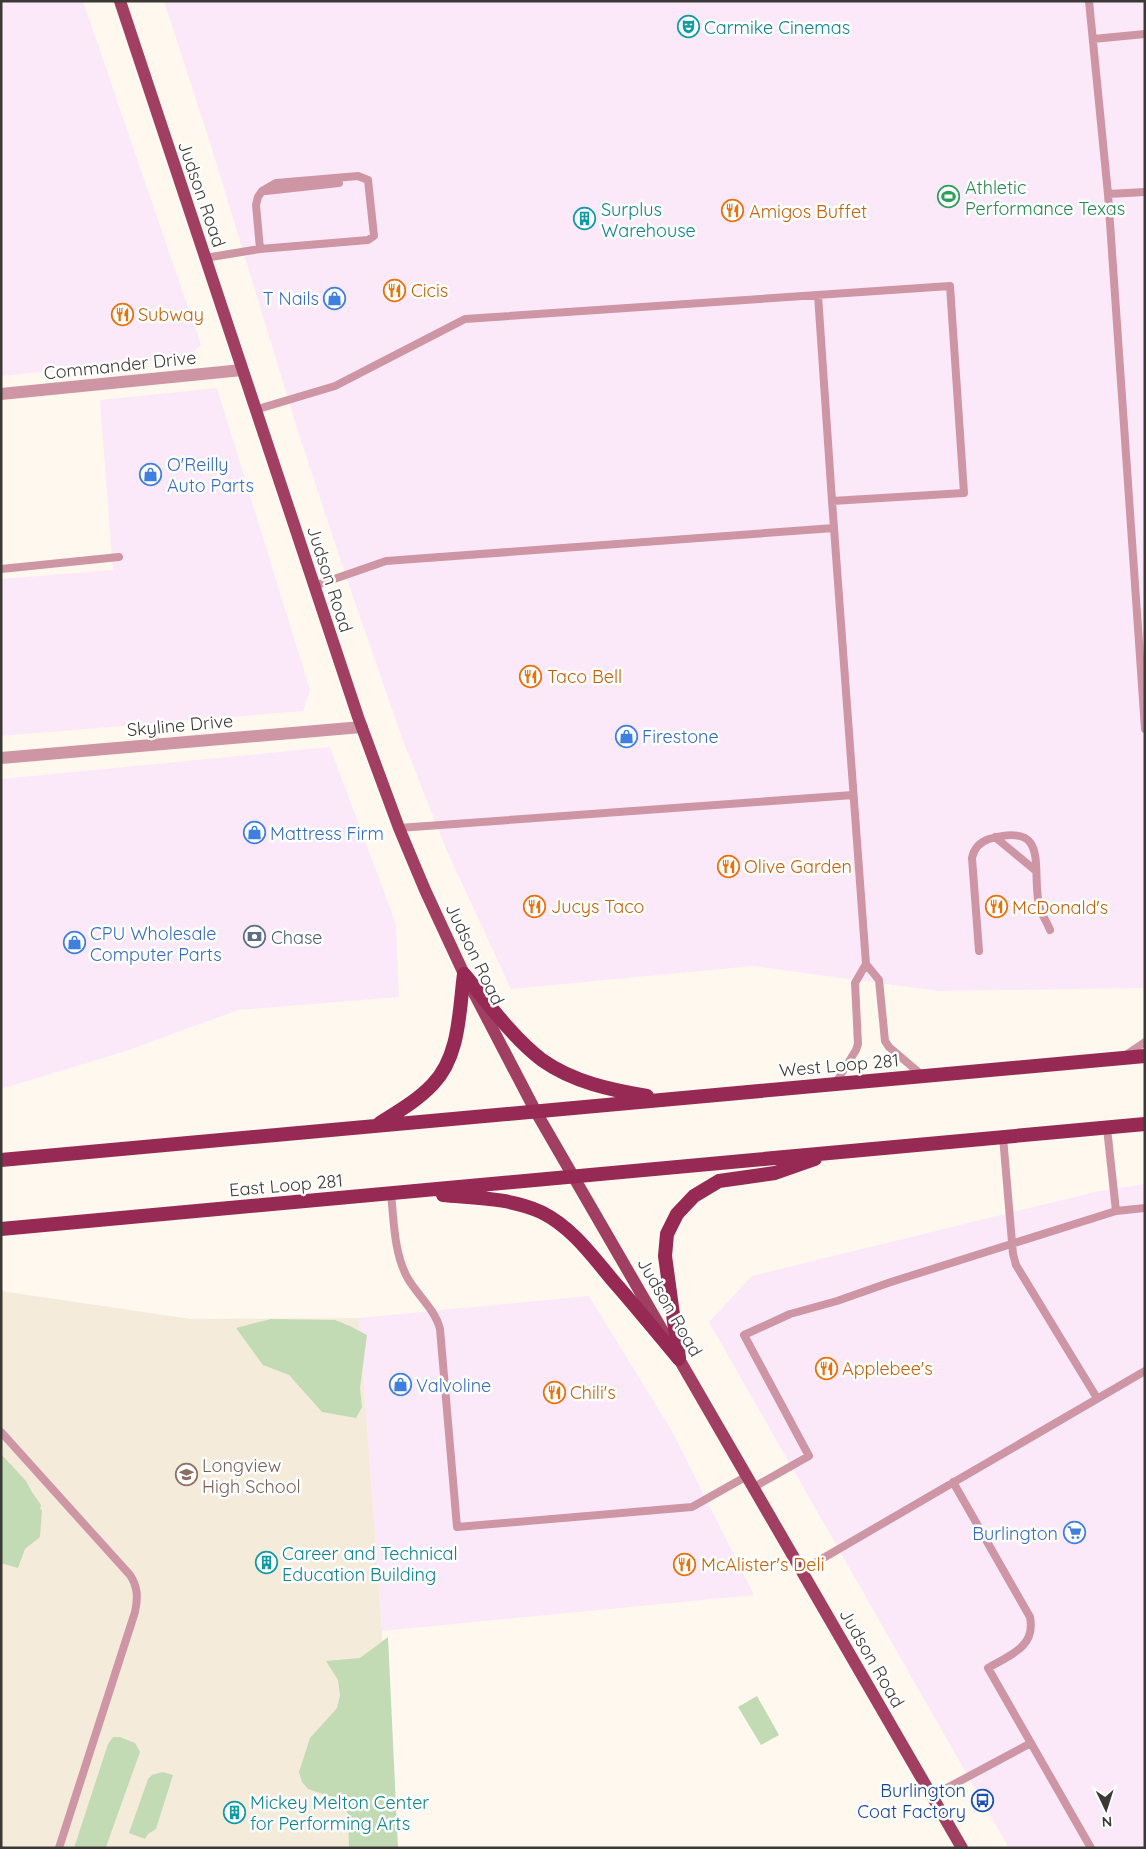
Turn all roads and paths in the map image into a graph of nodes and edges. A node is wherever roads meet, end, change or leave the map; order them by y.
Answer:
1 (120, 1) edge
2 (1089, 1) edge
3 (1145, 34) edge
4 (1093, 39) junction
5 (1145, 192) edge
6 (1108, 194) junction
7 (260, 250) junction
8 (205, 258) junction
9 (818, 295) junction
10 (242, 370) junction
11 (1, 394) edge
12 (255, 410) junction
13 (832, 502) junction
14 (834, 528) junction
15 (119, 557) dead end
16 (1, 569) edge
17 (314, 586) junction
18 (362, 727) junction
19 (1145, 730) edge
20 (1, 758) edge
21 (853, 795) junction
22 (399, 828) junction
23 (995, 837) junction
24 (1036, 871) junction
25 (1050, 930) dead end
26 (979, 951) dead end
27 (866, 964) junction
28 (464, 974) junction
29 (1145, 1042) edge
30 (1145, 1056) edge
31 (1120, 1058) junction
32 (924, 1076) junction
33 (835, 1084) junction
34 (665, 1100) junction
35 (536, 1112) junction
36 (1145, 1119) edge
37 (1145, 1124) edge
38 (377, 1125) junction
39 (1128, 1126) junction
40 (1107, 1128) junction
41 (1003, 1137) junction
42 (835, 1152) junction
43 (16, 1159) junction
44 (1, 1160) edge
45 (1, 1164) edge
46 (574, 1177) junction
47 (415, 1192) junction
48 (391, 1194) junction
49 (1145, 1208) edge
50 (1116, 1212) junction
51 (1, 1230) edge
52 (1012, 1245) junction
53 (680, 1359) junction
54 (1145, 1371) edge
55 (1097, 1398) junction
56 (1, 1432) edge
57 (751, 1481) junction
58 (954, 1482) junction
59 (802, 1571) junction
60 (1031, 1743) junction
61 (932, 1796) junction
62 (59, 1848) edge
63 (962, 1848) edge
64 (1091, 1848) edge

1 - 8 main road, Judson Road
2 - 4 lane
3 - 4 lane
4 - 6 lane
5 - 6 lane
6 - 19 lane
7 - 7 lane
7 - 8 lane
8 - 10 main road, Judson Road
9 - 12 lane
9 - 13 lane
9 - 13 lane
10 - 11 street, Commander Drive
10 - 12 main road, Judson Road
12 - 17 main road, Judson Road
13 - 14 lane
14 - 17 lane
14 - 21 lane
15 - 16 lane
17 - 18 main road, Judson Road
18 - 20 street, Skyline Drive
18 - 22 main road, Judson Road
21 - 22 lane
21 - 27 lane
22 - 28 main road, Judson Road
23 - 24 lane
23 - 24 lane
23 - 26 lane
24 - 25 lane
27 - 32 lane
27 - 33 lane
28 - 34 highway
28 - 35 main road, Judson Road
28 - 38 highway
29 - 31 lane
30 - 31 highway, West Loop 281
31 - 32 highway, West Loop 281
32 - 33 highway, West Loop 281
33 - 34 highway, West Loop 281
34 - 35 highway, West Loop 281
35 - 38 highway
35 - 46 main road, Judson Road
36 - 39 highway
37 - 39 highway
38 - 43 highway
39 - 40 highway
40 - 41 highway
40 - 50 lane
41 - 42 highway
41 - 52 lane
42 - 46 highway
42 - 53 highway
43 - 44 highway
43 - 45 highway
46 - 47 highway, East Loop 281
46 - 53 main road, Judson Road
47 - 48 highway, East Loop 281
47 - 53 highway
48 - 51 highway, East Loop 281
48 - 57 lane
49 - 50 lane
50 - 52 lane
52 - 55 lane
52 - 57 lane
53 - 57 main road, Judson Road
54 - 55 lane
55 - 58 lane
56 - 62 lane
57 - 59 main road, Judson Road
58 - 59 lane
58 - 60 lane
59 - 61 main road, Judson Road
60 - 61 lane
60 - 64 lane
61 - 63 main road, Judson Road

